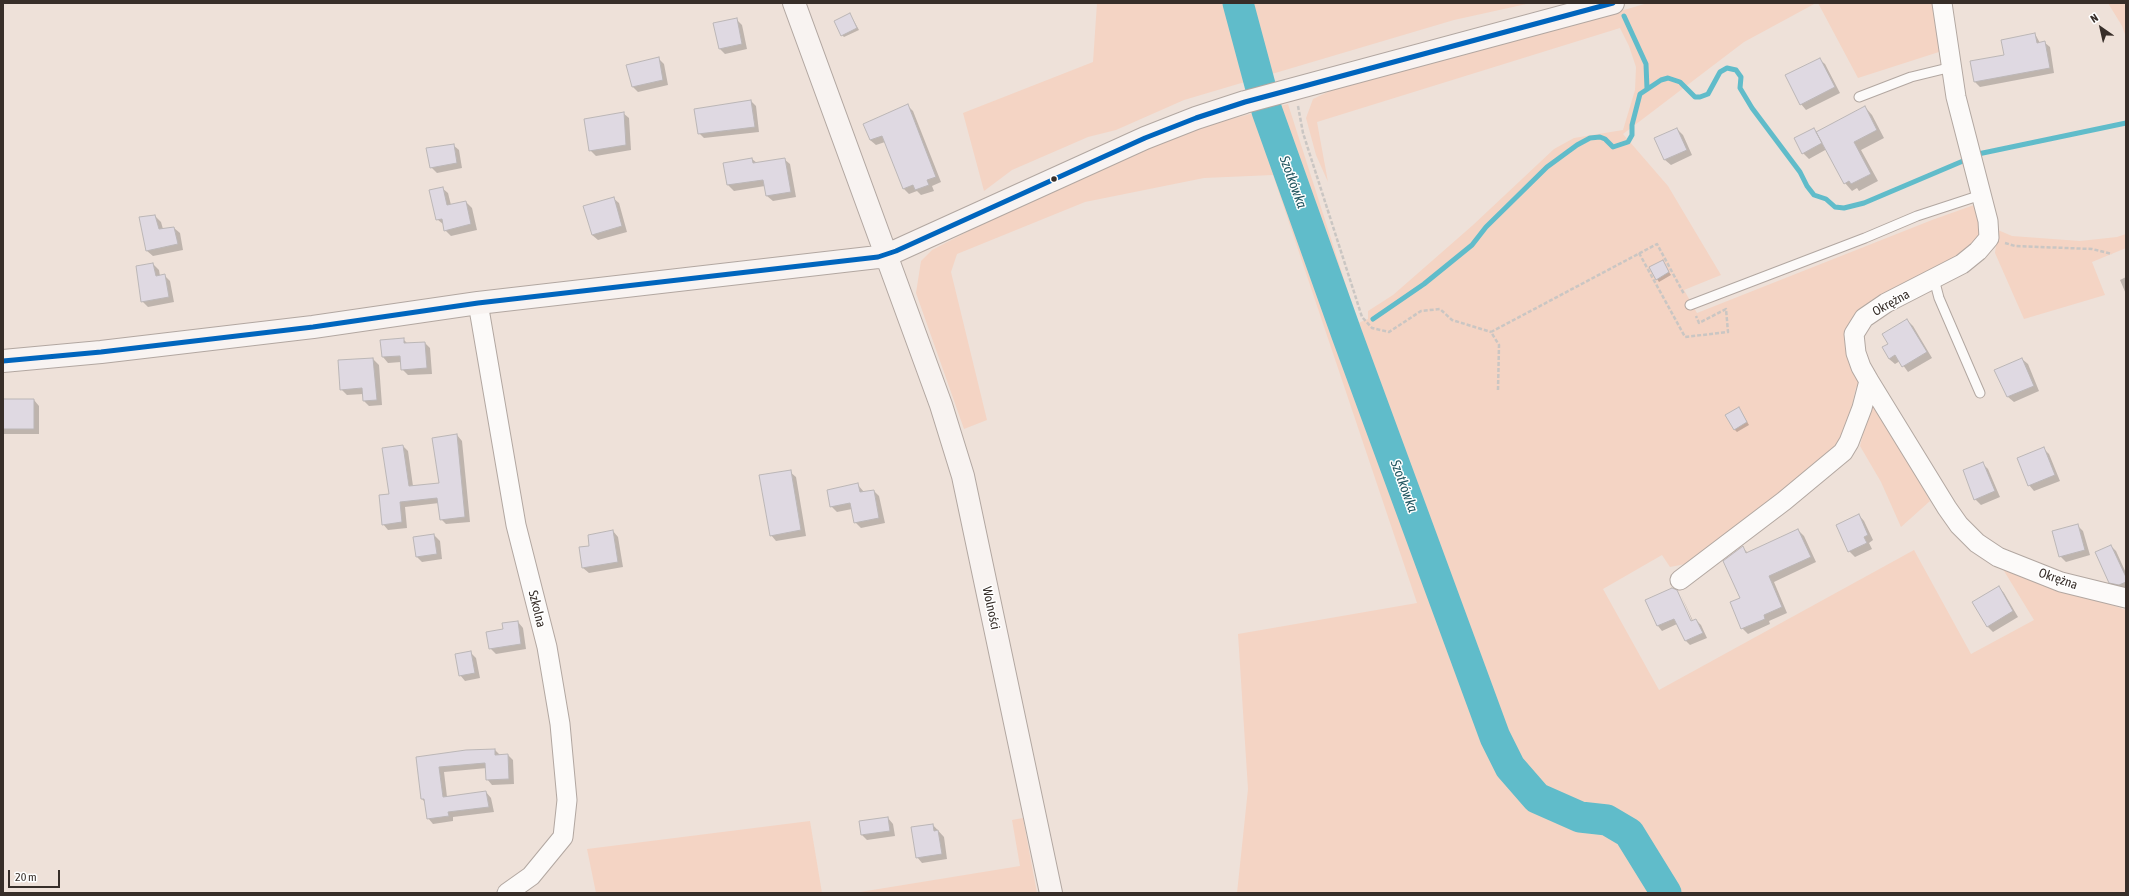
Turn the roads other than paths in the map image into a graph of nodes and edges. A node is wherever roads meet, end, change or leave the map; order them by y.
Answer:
1 (794, 3) edge
2 (1613, 3) edge
3 (1942, 3) edge
4 (1952, 68) junction
5 (1858, 97) dead end
6 (1981, 194) junction
7 (886, 255) junction
8 (1934, 279) junction
9 (478, 303) junction
10 (1690, 305) road end
11 (3, 361) edge
12 (1870, 381) junction
13 (1980, 393) dead end
14 (1680, 580) dead end
15 (2126, 598) edge
16 (507, 893) edge
17 (1052, 893) edge

1 - 7 street, Wolności
2 - 7 street
3 - 4 street
4 - 5 lane
4 - 6 street
6 - 8 street, Okrężna
6 - 10 lane
7 - 9 street
7 - 17 street, Wolności
8 - 12 street, Okrężna
8 - 13 lane
9 - 11 street
9 - 16 street, Szkolna
12 - 14 street
12 - 15 street, Okrężna

